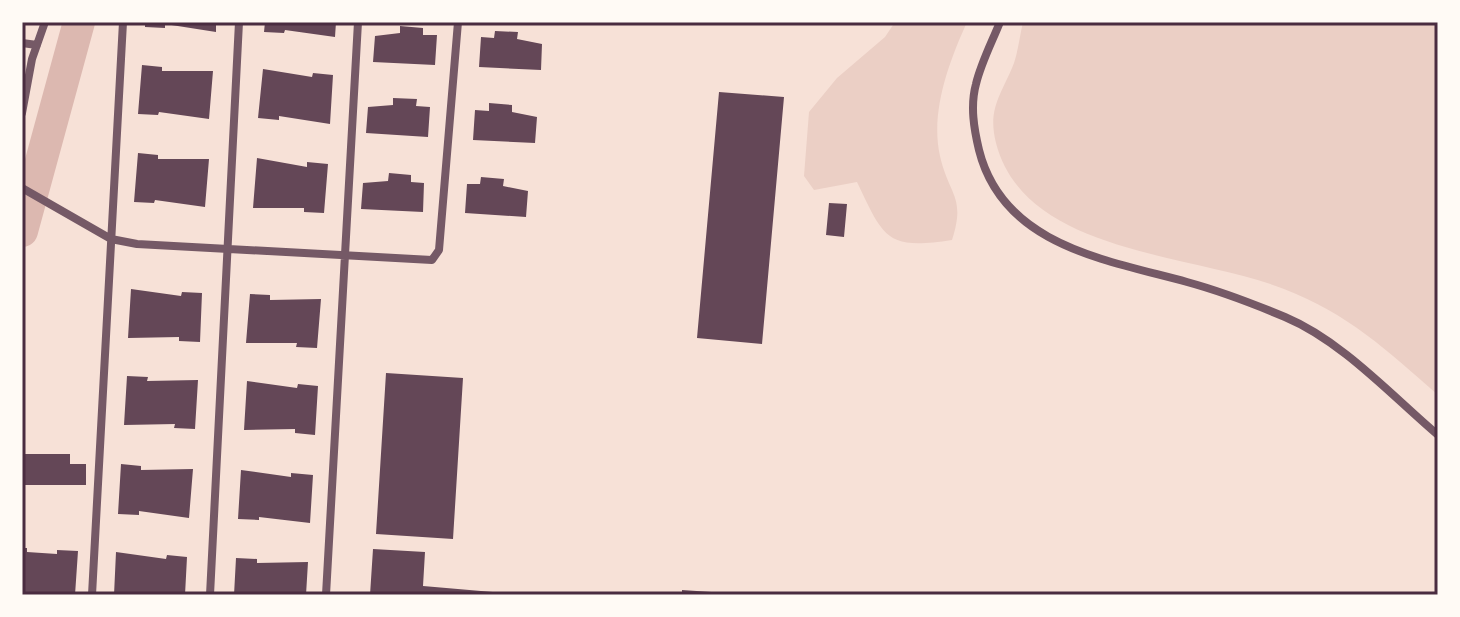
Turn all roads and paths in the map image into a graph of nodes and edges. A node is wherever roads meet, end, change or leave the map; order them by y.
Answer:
1 (45, 22) edge
2 (123, 22) edge
3 (239, 22) edge
4 (358, 22) edge
5 (458, 22) edge
6 (1000, 22) edge
7 (22, 43) edge
8 (37, 45) junction
9 (22, 113) edge
10 (22, 188) edge
11 (111, 239) junction
12 (227, 249) junction
13 (343, 255) junction
14 (1438, 435) edge
15 (92, 595) edge
16 (210, 595) edge
17 (326, 595) edge

1 - 8 street
2 - 11 street
3 - 12 street
4 - 13 street
5 - 13 street
6 - 14 street
7 - 8 street
8 - 9 street
10 - 11 street
11 - 12 street
11 - 15 street
12 - 13 street
12 - 16 street
13 - 17 street

